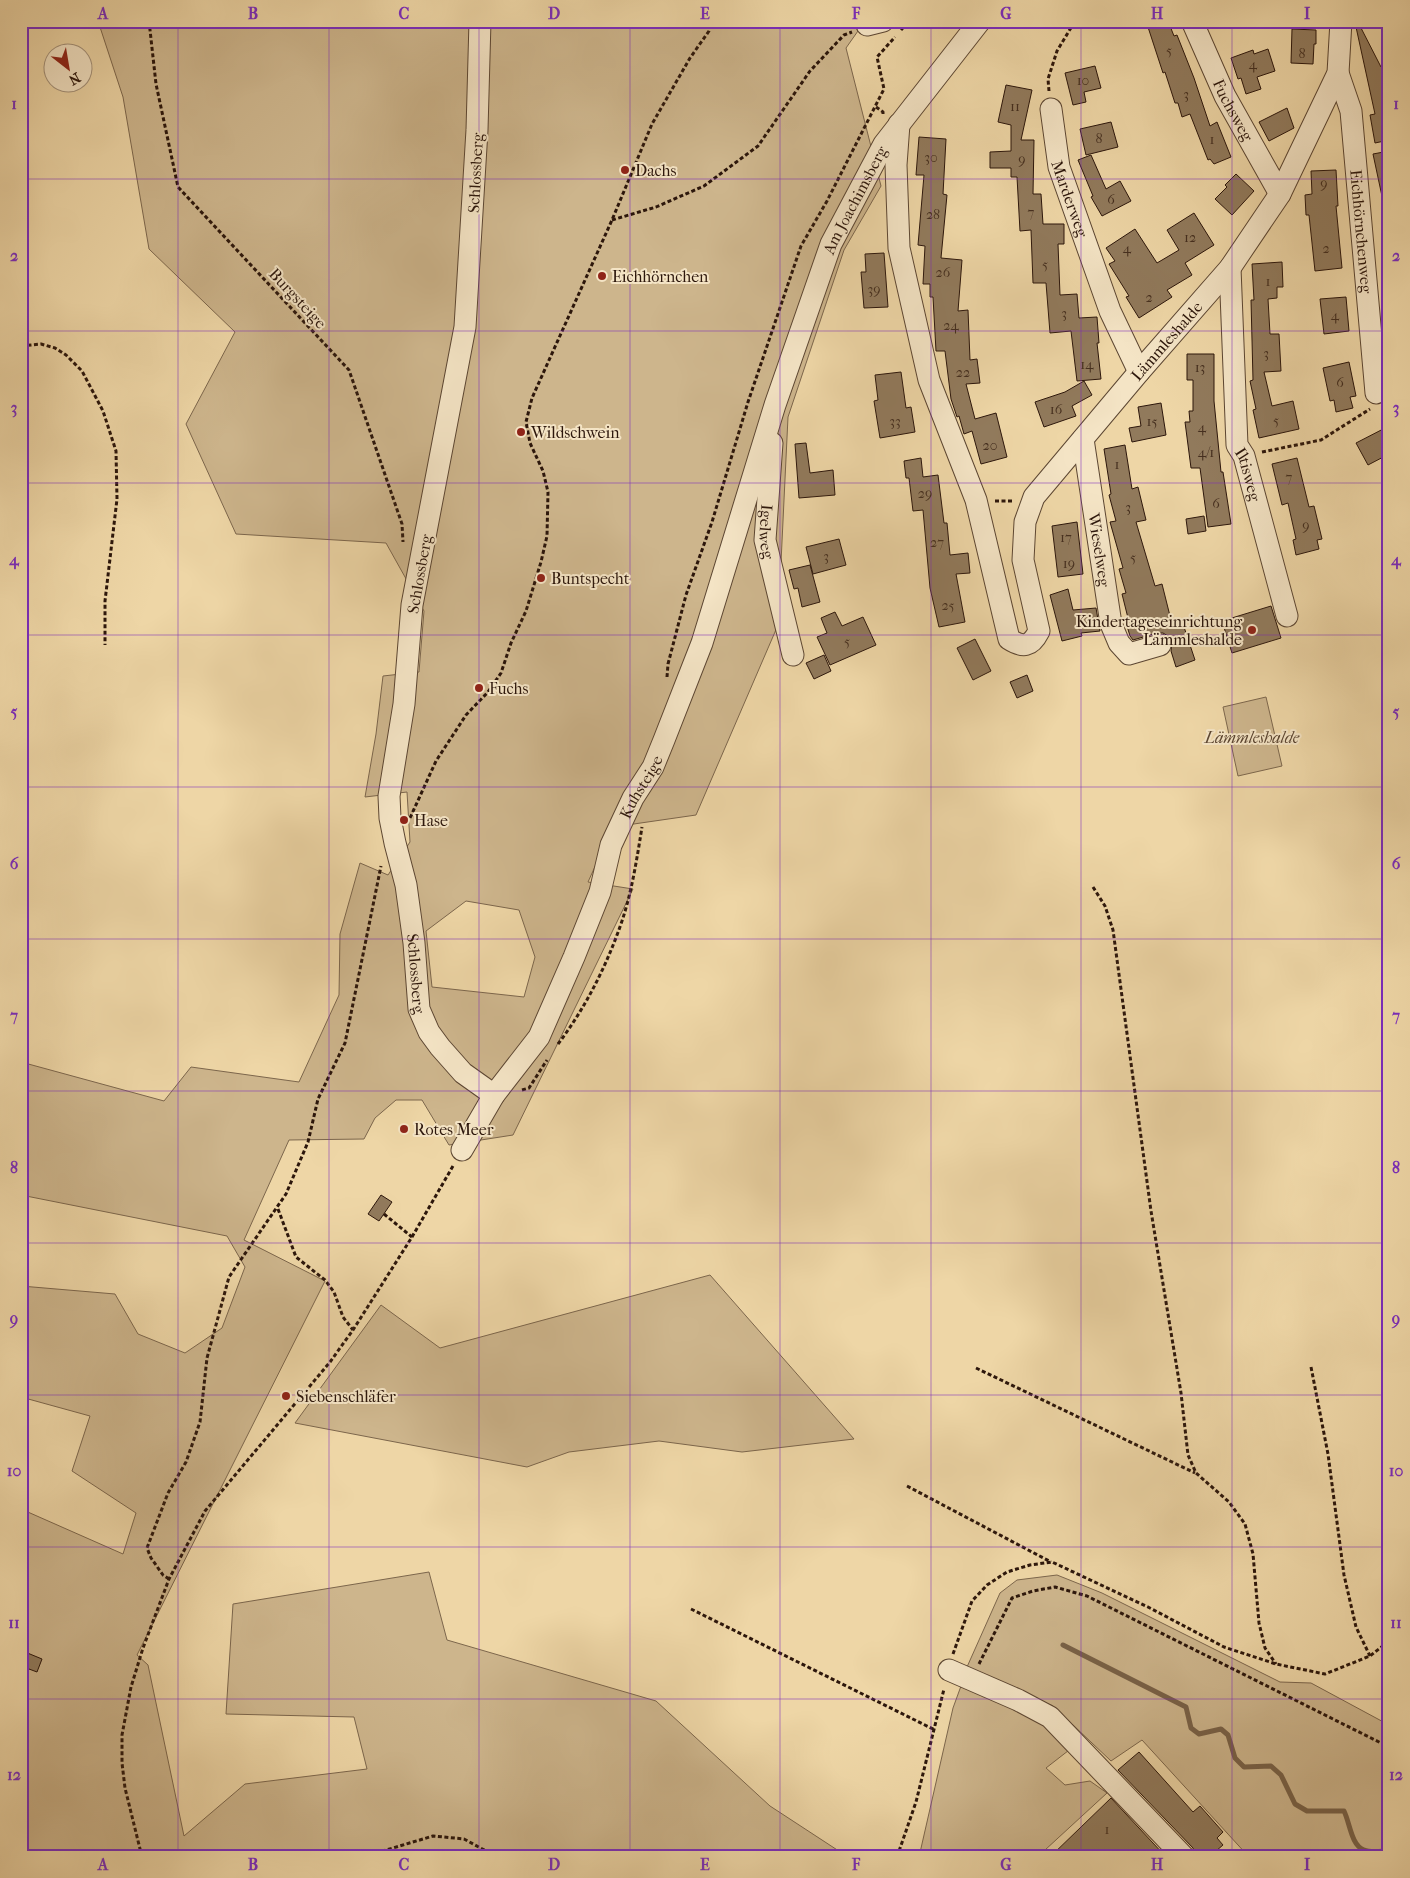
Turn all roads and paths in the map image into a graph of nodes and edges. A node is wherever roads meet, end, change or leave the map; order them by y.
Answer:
1 (149, 21) edge
2 (480, 21) edge
3 (713, 21) edge
4 (980, 21) edge
5 (1075, 21) edge
6 (1192, 21) edge
7 (1341, 21) edge
8 (875, 23) edge
9 (1338, 73) junction
10 (1051, 109) joint
11 (899, 124) junction
12 (1280, 194) junction
13 (612, 220) junction
14 (1230, 268) junction
15 (21, 346) edge
16 (1139, 372) junction
17 (1376, 393) joint
18 (775, 405) junction
19 (1083, 439) junction
20 (1244, 456) junction
21 (976, 500) junction
22 (1032, 502) junction
23 (404, 550) dead end
24 (1287, 616) dead end
25 (1160, 645) dead end
26 (105, 646) dead end
27 (793, 655) dead end
28 (394, 844) junction
29 (1093, 887) dead end
30 (494, 1095) junction
31 (462, 1150) joint
32 (278, 1208) junction
33 (384, 1214) dead end
34 (412, 1237) junction
35 (353, 1330) junction
36 (1311, 1367) dead end
37 (976, 1368) dead end
38 (1196, 1474) junction
39 (908, 1486) dead end
40 (1052, 1562) junction
41 (169, 1578) junction
42 (692, 1609) dead end
43 (1389, 1641) edge
44 (1370, 1656) junction
45 (1276, 1664) junction
46 (949, 1670) junction
47 (971, 1680) junction
48 (934, 1730) junction
49 (1389, 1747) edge
50 (142, 1857) edge
51 (363, 1857) edge
52 (497, 1857) edge
53 (897, 1857) edge
54 (1184, 1857) edge

1 - 23 path, Burgsteige
2 - 28 street, Schlossberg
3 - 13 path
4 - 11 street, Am Joachimsberg
5 - 10 path
6 - 12 street, Fuchsweg
7 - 9 street, Lämmleshalde
8 - 13 path
9 - 12 street, Lämmleshalde
9 - 17 street, Eichhörnchenweg
10 - 16 street, Marderweg
11 - 18 street, Am Joachimsberg
11 - 21 street, Lämmleshalde
12 - 14 street, Lämmleshalde
13 - 28 path
14 - 16 street, Lämmleshalde
14 - 20 street, Iltisweg
15 - 26 path
16 - 19 street, Lämmleshalde
17 - 20 path
18 - 27 street, Igelweg
18 - 30 street, Kuhsteige
19 - 22 street, Lämmleshalde
19 - 25 street, Wieselweg
20 - 24 street, Iltisweg
21 - 22 path
21 - 22 street, Lämmleshalde
28 - 30 street, Schlossberg
28 - 32 path
29 - 38 path
30 - 31 street, Kuhsteige
31 - 34 path
32 - 35 path
32 - 41 path
33 - 34 path
34 - 35 path
35 - 41 path
36 - 44 path
37 - 38 path
38 - 45 path
39 - 40 path
40 - 45 path
40 - 46 path
41 - 50 path
42 - 48 path
43 - 44 path
44 - 45 path
46 - 47 street
46 - 48 path
47 - 49 path
47 - 54 street
48 - 53 path
51 - 52 path

